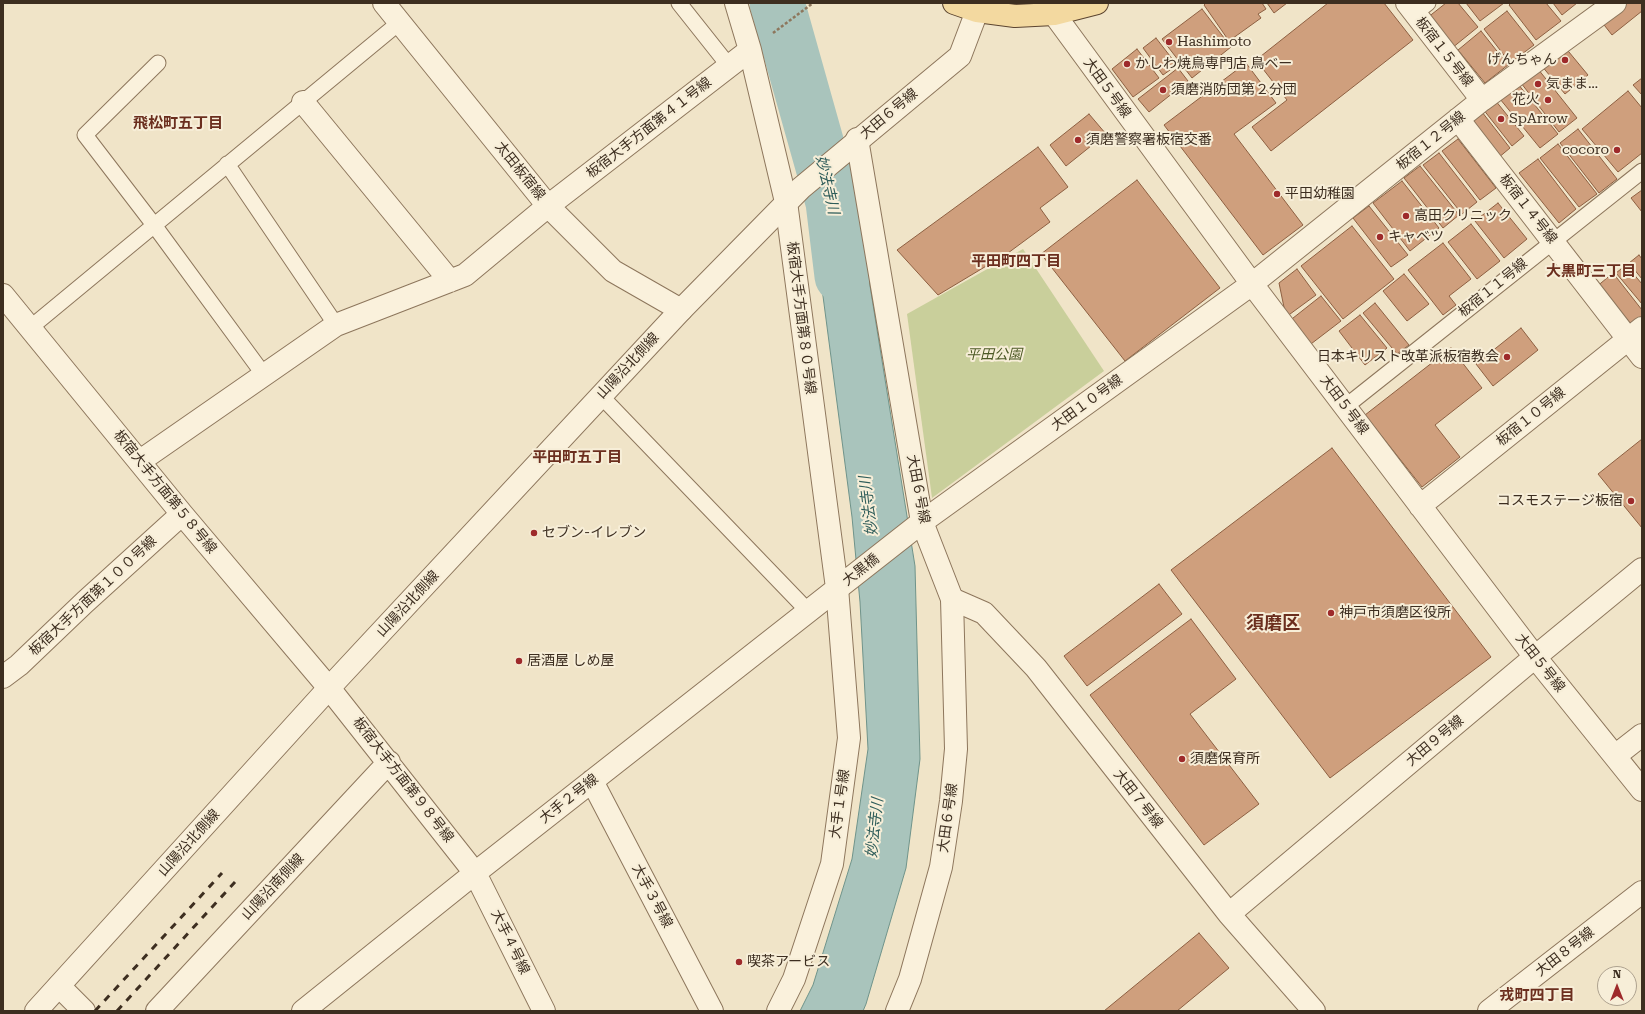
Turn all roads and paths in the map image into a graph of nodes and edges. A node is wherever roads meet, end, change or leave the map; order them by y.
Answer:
1 (384, 3) edge
2 (679, 3) edge
3 (736, 3) edge
4 (813, 3) edge
5 (954, 3) edge
6 (1097, 3) edge
7 (1614, 3) edge
8 (978, 6) edge
9 (1417, 6) edge
10 (1054, 14) junction
11 (400, 22) junction
12 (770, 35) dead end
13 (750, 50) junction
14 (158, 63) dead end
15 (728, 66) junction
16 (1482, 100) junction
17 (303, 102) junction
18 (1458, 119) junction
19 (857, 139) junction
20 (227, 164) junction
21 (1642, 171) edge
22 (793, 195) junction
23 (548, 206) junction
24 (154, 225) junction
25 (1552, 241) junction
26 (450, 281) junction
27 (1252, 284) junction
28 (3, 295) edge
29 (682, 310) junction
30 (10, 315) edge
31 (336, 325) junction
32 (30, 328) junction
33 (1635, 334) edge
34 (1642, 357) edge
35 (264, 375) junction
36 (600, 395) junction
37 (1345, 407) junction
38 (140, 460) junction
39 (1420, 506) junction
40 (182, 514) junction
41 (922, 522) junction
42 (1642, 569) edge
43 (837, 588) junction
44 (952, 599) junction
45 (808, 612) junction
46 (1535, 657) junction
47 (3, 677) edge
48 (330, 688) junction
49 (1642, 735) edge
50 (1615, 756) junction
51 (389, 762) junction
52 (592, 781) junction
53 (1642, 790) edge
54 (475, 873) junction
55 (1642, 892) edge
56 (1229, 914) junction
57 (59, 986) junction
58 (167, 1008) edge
59 (36, 1011) edge
60 (84, 1011) edge
61 (303, 1011) edge
62 (544, 1011) edge
63 (712, 1011) edge
64 (778, 1011) edge
65 (897, 1011) edge
66 (1314, 1011) edge
67 (1489, 1011) edge

1 - 11 street, 太田板宿線
2 - 15 lane
3 - 13 street, 板宿大手方面第８０号線
4 - 12 path
5 - 8 main road
6 - 10 main road
7 - 16 street, 板宿１２号線
8 - 10 main road
8 - 19 street, 大田６号線
9 - 16 street, 板宿１５号線
10 - 27 street, 大田５号線
11 - 17 lane
11 - 23 street, 太田板宿線
13 - 15 street, 板宿大手方面第４１号線
13 - 22 street, 板宿大手方面第８０号線
14 - 24 lane
15 - 23 street, 板宿大手方面第４１号線
16 - 18 street, 板宿１２号線
17 - 20 lane
17 - 26 street
18 - 25 street, 板宿１４号線
18 - 27 street, 板宿１２号線
19 - 22 street, 山陽沿北側線
19 - 41 street, 大田６号線
20 - 24 lane
20 - 31 lane
21 - 25 lane, 板宿１１号線
22 - 29 street, 山陽沿北側線
22 - 43 street, 板宿大手方面第８０号線
23 - 26 street, 板宿大手方面第４１号線
23 - 29 street, 太田板宿線
24 - 32 lane
24 - 35 lane
25 - 33 street, 板宿１４号線
25 - 37 lane, 板宿１１号線
26 - 31 street, 板宿大手方面第４１号線
27 - 37 street, 大田５号線
27 - 41 street, 大田１０号線
28 - 30 street, 板宿大手方面第５８号線
29 - 36 street, 山陽沿北側線
30 - 32 street, 板宿大手方面第５８号線
31 - 35 street, 板宿大手方面第４１号線
32 - 38 street, 板宿大手方面第５８号線
33 - 34 street, 板宿１４号線
33 - 39 street, 板宿１０号線
35 - 38 street, 板宿大手方面第４１号線
36 - 45 lane
36 - 48 street, 山陽沿北側線
37 - 39 street, 大田５号線
38 - 40 street, 板宿大手方面第５８号線
39 - 46 street, 大田５号線
40 - 47 street, 板宿大手方面第１００号線
40 - 48 street, 板宿大手方面第５８号線
41 - 43 street, 大黒橋
41 - 44 street, 大田６号線
42 - 46 street, 大田９号線
43 - 45 street, 大手２号線
43 - 64 street, 大手１号線
44 - 56 street, 大田７号線
44 - 65 street, 大田６号線
45 - 52 street, 大手２号線
46 - 50 street, 大田５号線
46 - 56 street, 大田９号線
48 - 51 street, 板宿大手方面第９８号線
48 - 57 street, 山陽沿北側線
49 - 50 street
50 - 53 street, 大田５号線
51 - 54 street, 板宿大手方面第９８号線
51 - 58 street, 山陽沿南側線
52 - 54 street, 大手２号線
52 - 63 street, 大手３号線
54 - 61 street, 大手２号線
54 - 62 street, 大手４号線
55 - 67 street, 大田８号線
56 - 66 street, 大田７号線
57 - 59 street, 山陽沿北側線
57 - 60 street

